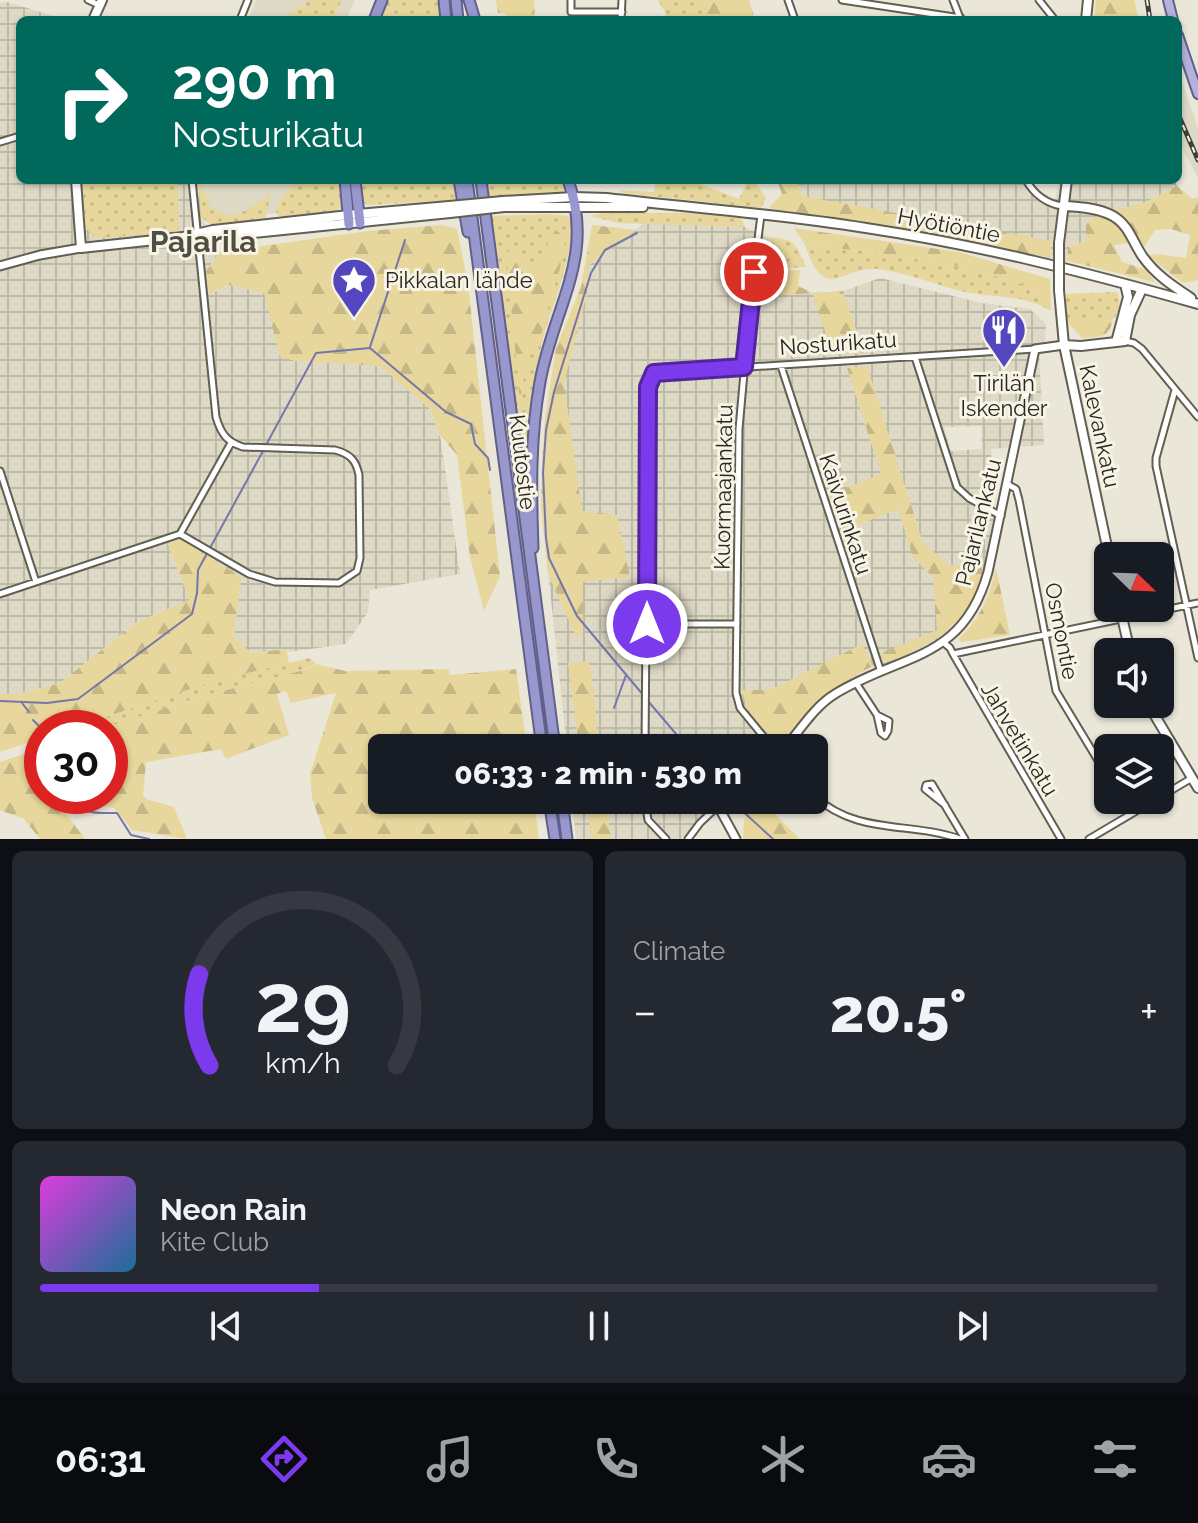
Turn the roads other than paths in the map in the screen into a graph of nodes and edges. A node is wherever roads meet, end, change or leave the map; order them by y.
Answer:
1 (88, 0) edge
2 (571, 0) edge
3 (622, 0) edge
4 (842, 0) edge
5 (1039, 0) edge
6 (101, 3) edge
7 (622, 12) junction
8 (622, 16) edge
9 (942, 16) edge
10 (1052, 16) edge
11 (1182, 47) edge
12 (1198, 94) edge
13 (76, 184) edge
14 (192, 184) edge
15 (346, 184) edge
16 (355, 184) edge
17 (460, 184) edge
18 (468, 184) edge
19 (482, 184) edge
20 (570, 184) edge
21 (1029, 184) edge
22 (1067, 184) edge
23 (576, 201) junction
24 (1064, 206) junction
25 (761, 214) junction
26 (354, 219) junction
27 (197, 235) junction
28 (81, 248) junction
29 (0, 266) edge
30 (1125, 284) junction
31 (1142, 289) junction
32 (1198, 303) edge
33 (1121, 342) junction
34 (1064, 345) junction
35 (1035, 349) junction
36 (915, 357) junction
37 (781, 366) junction
38 (744, 367) junction
39 (1175, 390) junction
40 (1198, 417) edge
41 (231, 443) junction
42 (503, 450) junction
43 (0, 471) edge
44 (1007, 484) junction
45 (1001, 516) junction
46 (180, 534) junction
47 (1106, 542) edge
48 (36, 582) junction
49 (0, 594) edge
50 (1198, 603) edge
51 (1187, 606) junction
52 (1174, 609) edge
53 (1108, 622) edge
54 (647, 624) junction
55 (737, 624) junction
56 (1047, 635) junction
57 (943, 642) junction
58 (953, 654) junction
59 (1198, 658) edge
60 (881, 672) junction
61 (856, 683) junction
62 (548, 691) junction
63 (877, 715) dead end
64 (1156, 718) edge
65 (540, 734) edge
66 (553, 734) edge
67 (645, 734) edge
68 (761, 734) edge
69 (797, 734) edge
70 (1094, 754) edge
71 (1192, 778) junction
72 (1198, 788) edge
73 (1174, 789) edge
74 (945, 805) dead end
75 (828, 806) edge
76 (551, 814) edge
77 (564, 814) edge
78 (647, 814) edge
79 (710, 814) edge
80 (722, 814) edge
81 (1130, 815) edge
82 (958, 838) edge
83 (555, 839) edge
84 (567, 839) edge
85 (666, 839) edge
86 (688, 839) edge
87 (736, 839) edge
88 (1061, 839) edge
89 (1089, 839) edge

1 - 6 street
2 - 7 street
3 - 7 street
4 - 9 street
5 - 10 street
7 - 8 street
11 - 12 main road
13 - 28 main road
14 - 27 street
15 - 26 highway
16 - 26 highway
17 - 42 highway
18 - 42 highway, Kuutostie
19 - 62 highway, Kuutostie
20 - 23 highway
21 - 24 street
22 - 24 main road, Kalevankatu
23 - 25 main road, Hyötiöntie
23 - 26 main road, Hyötiöntie, bridge
23 - 62 highway
24 - 32 main road
24 - 34 main road, Kalevankatu, bridge
25 - 30 main road, Hyötiöntie
25 - 38 street, Kuormaajankatu
26 - 27 main road, Hyötiöntie
27 - 28 main road, Hyötiöntie
27 - 41 street
28 - 29 street
30 - 31 main road, Hyötiöntie
30 - 33 main road
31 - 32 main road, Hyötiöntie
31 - 33 main road
33 - 34 main road
33 - 39 street
34 - 35 street, Nosturikatu
34 - 47 main road, Kalevankatu
35 - 36 street, Nosturikatu
35 - 44 street, Pajarilankatu
36 - 37 street, Nosturikatu
36 - 45 street
37 - 38 street, Nosturikatu
37 - 60 street, Kaivurinkatu
38 - 54 street, Nosturikatu
38 - 55 street, Kuormaajankatu
39 - 40 street
39 - 51 street
41 - 46 street
41 - 46 street
42 - 65 highway, Kuutostie
43 - 48 street
44 - 45 street, Pajarilankatu
44 - 56 street, Osmontie
45 - 57 street, Pajarilankatu
46 - 48 street
48 - 49 street
50 - 51 street
51 - 52 street
51 - 59 street
53 - 56 street
54 - 55 street
54 - 67 street, Nosturikatu
55 - 68 street, Kuormaajankatu
56 - 58 street
56 - 70 street, Osmontie
57 - 58 street, Jahvetinkatu
57 - 60 street, Pajarilankatu
58 - 88 street, Jahvetinkatu
60 - 61 street, Pajarilankatu
61 - 63 street
61 - 69 street, Pajarilankatu
62 - 66 highway, Kuutostie
64 - 71 main road
71 - 72 main road
71 - 73 street
74 - 82 street
75 - 82 street
76 - 83 highway
77 - 84 highway
78 - 85 street
79 - 86 street
80 - 87 street
81 - 89 street

